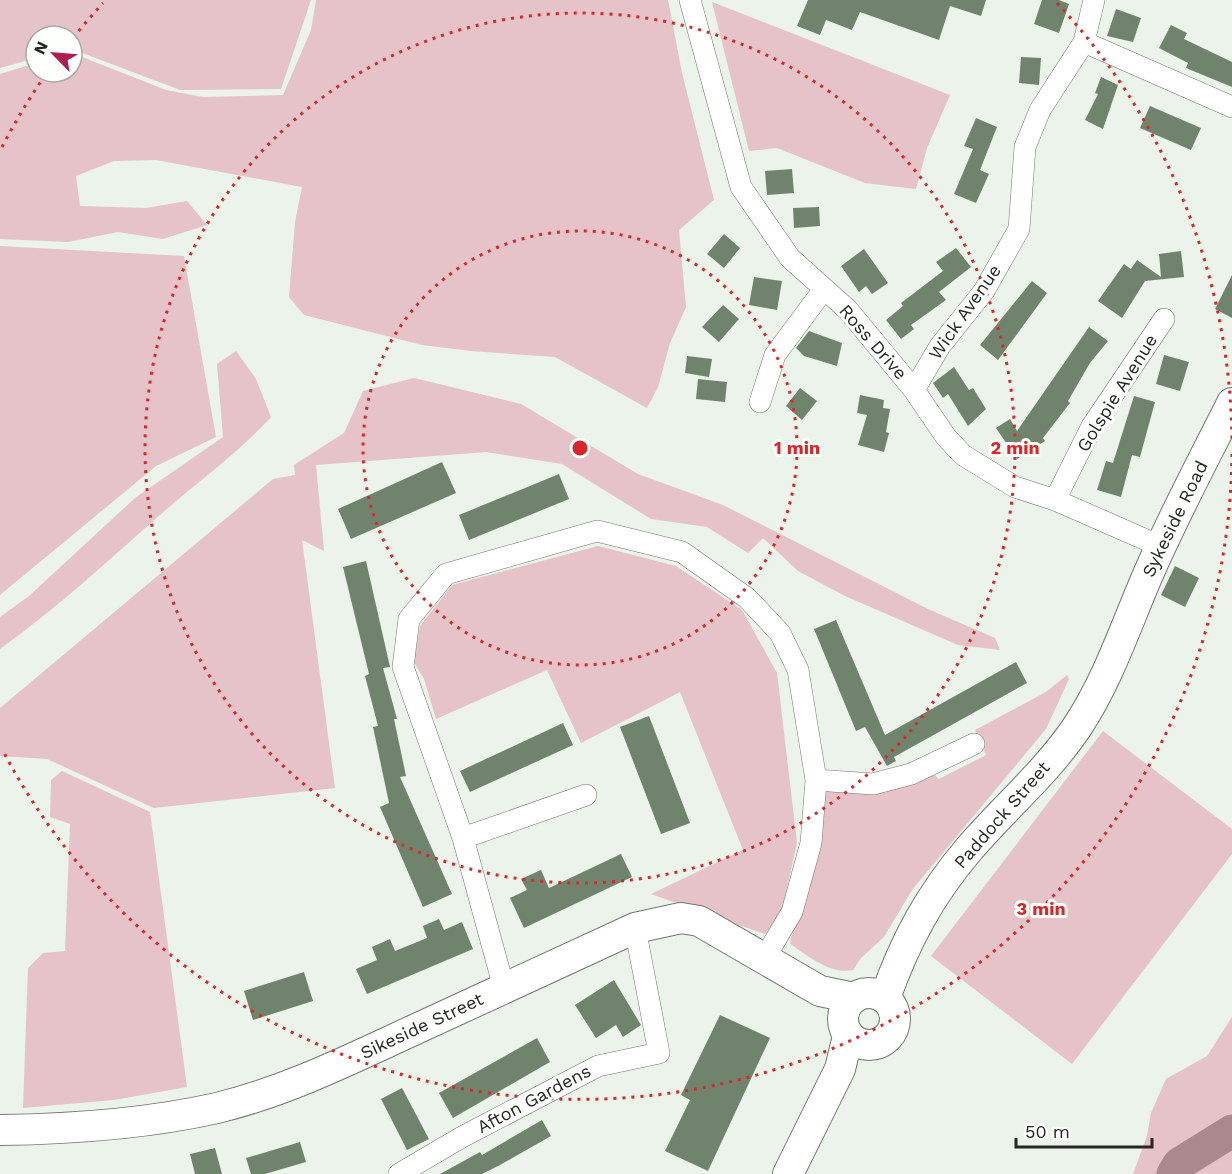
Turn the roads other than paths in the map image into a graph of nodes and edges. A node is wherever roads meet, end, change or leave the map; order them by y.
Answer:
1 (690, 0) edge
2 (1094, 0) edge
3 (1084, 42) junction
4 (1232, 108) edge
5 (824, 289) junction
6 (1164, 319) dead end
7 (914, 390) junction
8 (760, 402) dead end
9 (1232, 403) edge
10 (1055, 500) junction
11 (1160, 546) junction
12 (1108, 668) joint
13 (974, 744) dead end
14 (816, 780) junction
15 (586, 795) dead end
16 (463, 838) junction
17 (635, 928) junction
18 (764, 959) junction
19 (504, 988) junction
20 (861, 1015) junction
21 (0, 1130) edge
22 (399, 1174) edge
23 (788, 1174) edge

1 - 5 street, Ross Drive
2 - 3 street, Wick Avenue
3 - 4 street
3 - 7 street, Wick Avenue
5 - 7 street, Ross Drive
5 - 8 street
6 - 10 street, Golspie Avenue
7 - 10 street, Ross Drive
9 - 11 street, Sykeside Road
10 - 11 street, Ross Drive
11 - 12 street, Sykeside Road
12 - 20 street, Paddock Street
13 - 14 street
14 - 16 street
14 - 18 street
15 - 16 street
16 - 19 street
17 - 18 street, Sikeside Street
17 - 19 street, Sikeside Street
17 - 22 street, Afton Gardens
18 - 20 street, Sikeside Street
19 - 21 street, Sikeside Street
20 - 23 street, Paddock Street

